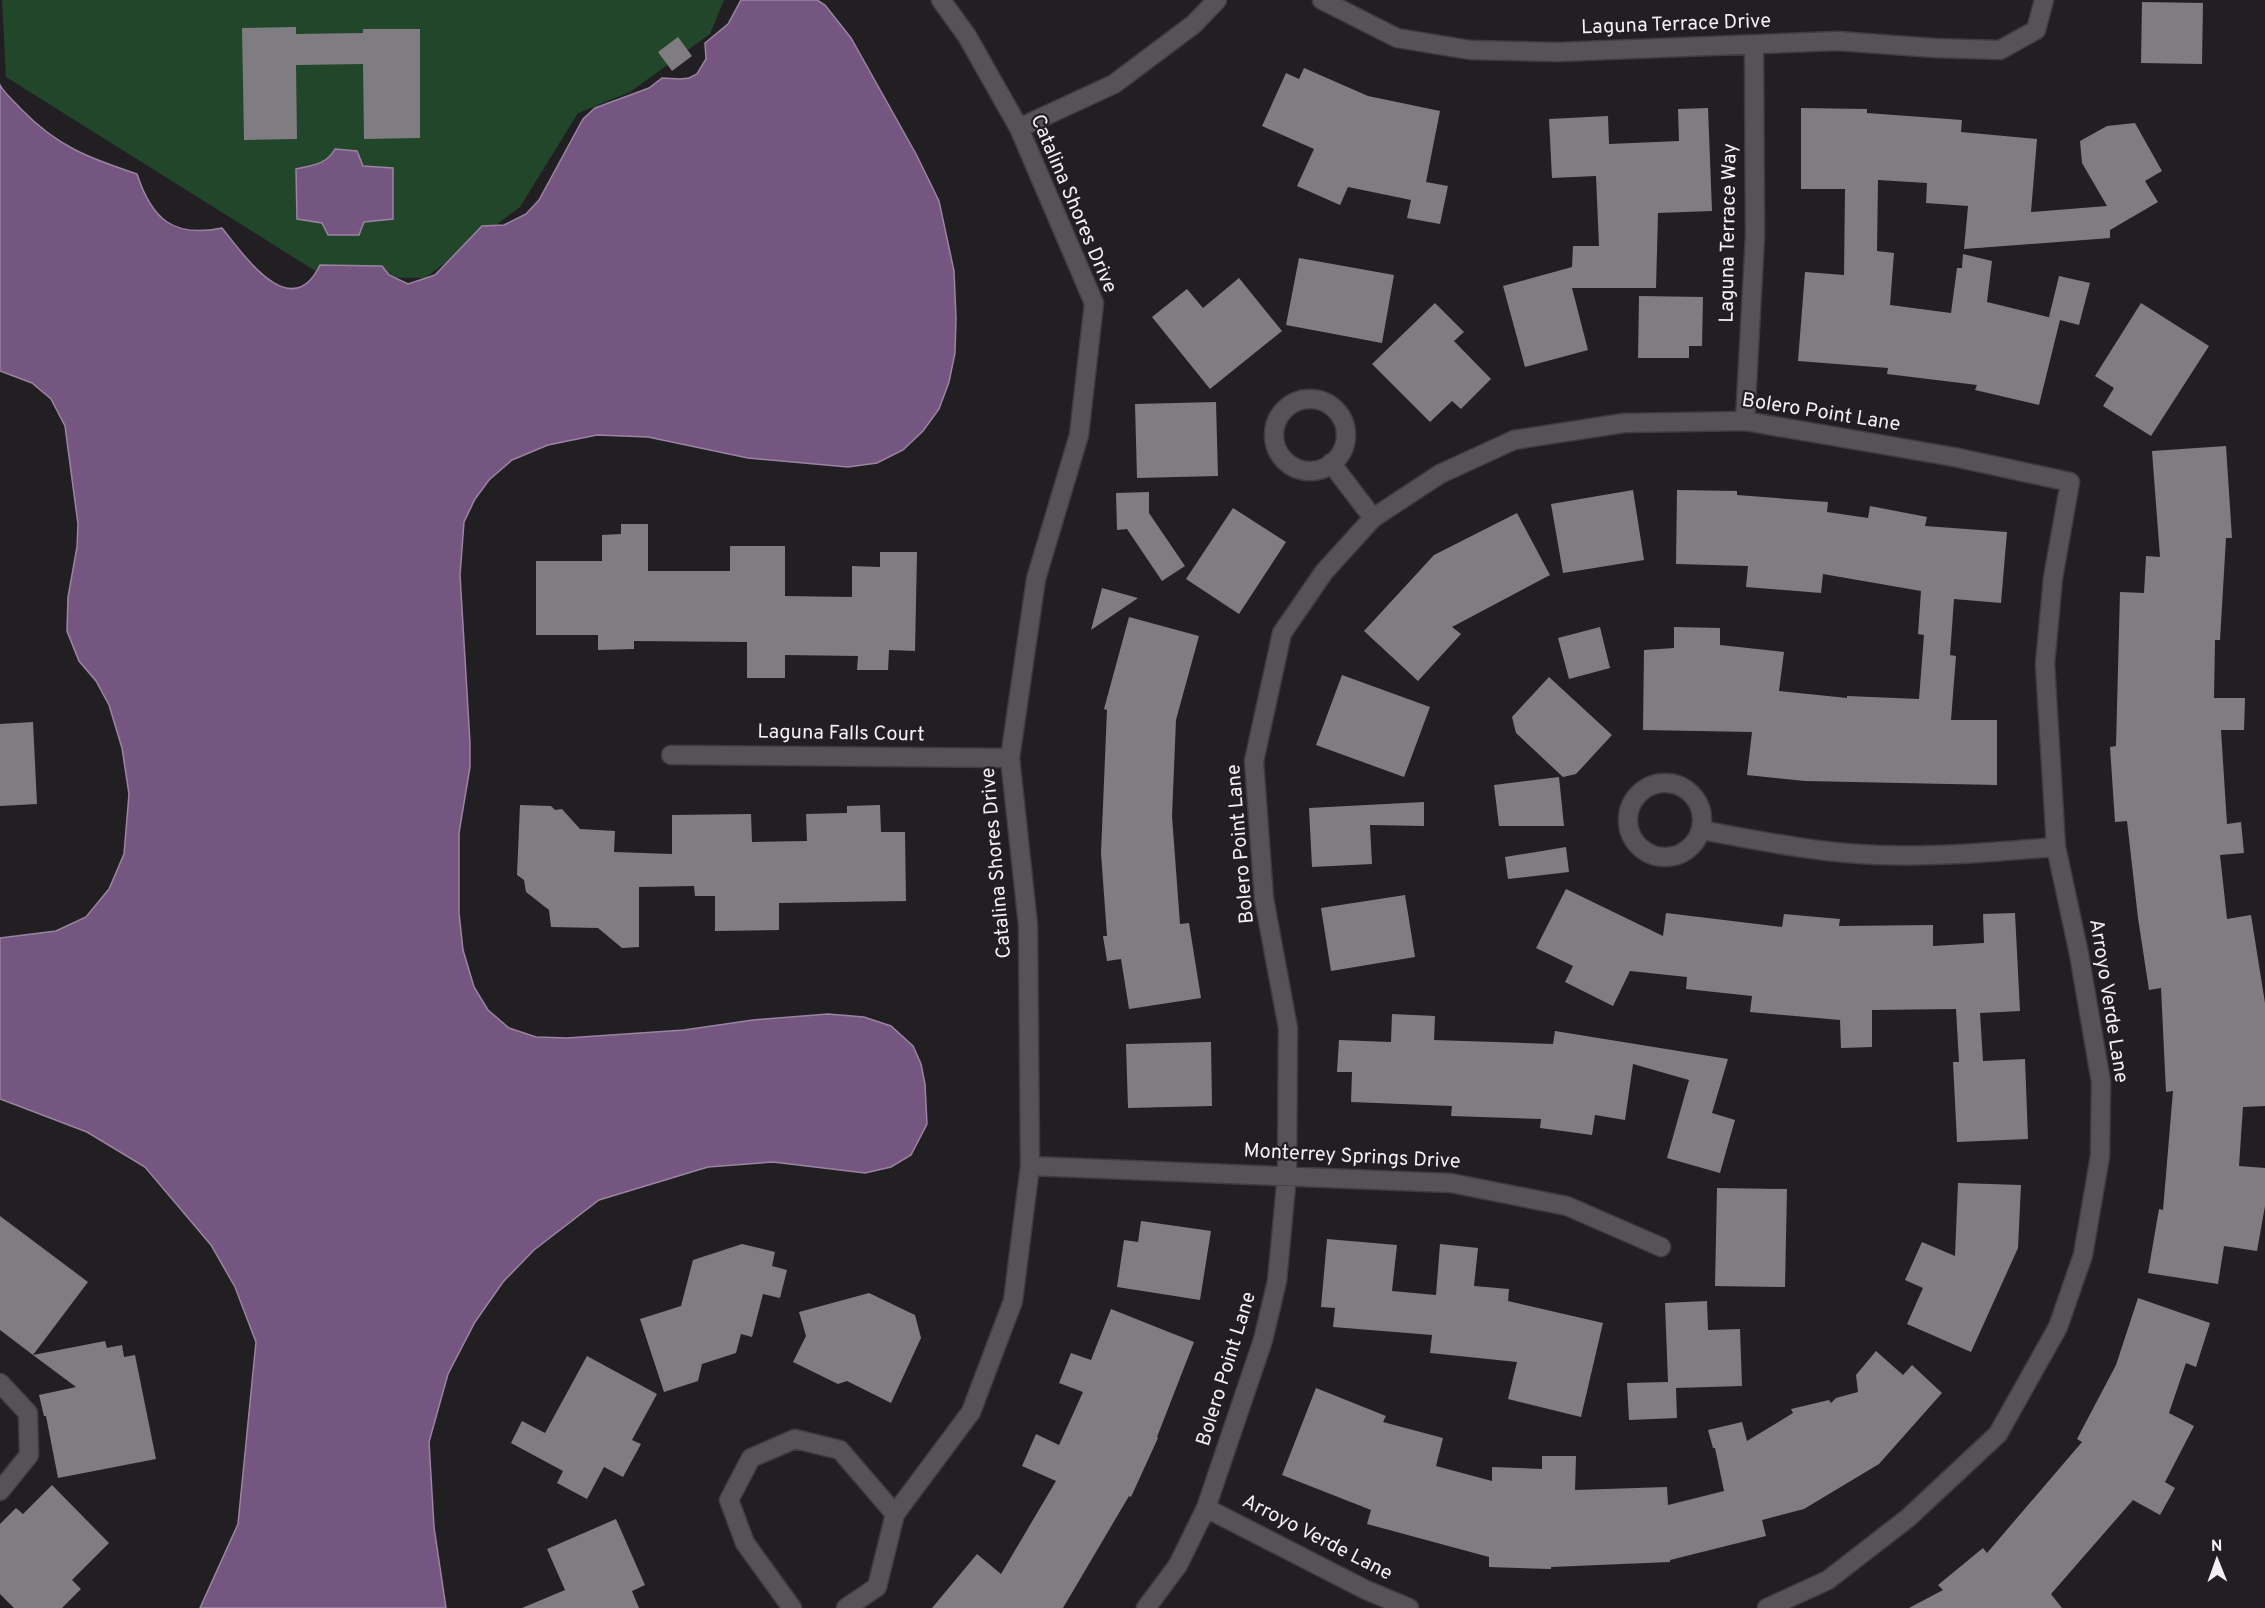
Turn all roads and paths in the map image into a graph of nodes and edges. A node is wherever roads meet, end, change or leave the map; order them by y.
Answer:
1 (941, 0) edge
2 (1216, 0) edge
3 (1322, 0) edge
4 (2044, 0) edge
5 (1754, 45) junction
6 (1019, 129) junction
7 (1744, 422) junction
8 (1331, 463) junction
9 (2070, 482) joint
10 (1373, 518) junction
11 (671, 755) dead end
12 (1010, 758) junction
13 (1701, 830) junction
14 (2056, 847) junction
15 (1030, 1166) junction
16 (1287, 1175) junction
17 (1661, 1247) dead end
18 (0, 1383) edge
19 (0, 1491) edge
20 (1206, 1508) junction
21 (895, 1514) junction
22 (792, 1608) edge
23 (846, 1608) edge
24 (1146, 1608) edge
25 (1408, 1608) edge
26 (1767, 1608) edge

1 - 6 street, Catalina Shores Drive
2 - 6 street
3 - 5 street, Laguna Terrace Drive
4 - 5 street, Laguna Terrace Drive
5 - 7 street, Laguna Terrace Way
6 - 12 street, Catalina Shores Drive
7 - 9 street, Bolero Point Lane
7 - 10 street, Bolero Point Lane
8 - 8 street
8 - 10 street
9 - 14 street, Arroyo Verde Lane
10 - 16 street, Bolero Point Lane
11 - 12 street, Laguna Falls Court
12 - 15 street, Catalina Shores Drive
13 - 13 street
13 - 14 street
14 - 26 street, Arroyo Verde Lane
15 - 16 street, Monterrey Springs Drive
15 - 21 street, Catalina Shores Drive
16 - 17 street, Monterrey Springs Drive
16 - 20 street, Bolero Point Lane
18 - 19 street
20 - 24 street, Bolero Point Lane
20 - 25 street, Arroyo Verde Lane
21 - 22 street
21 - 23 street, Catalina Shores Drive

